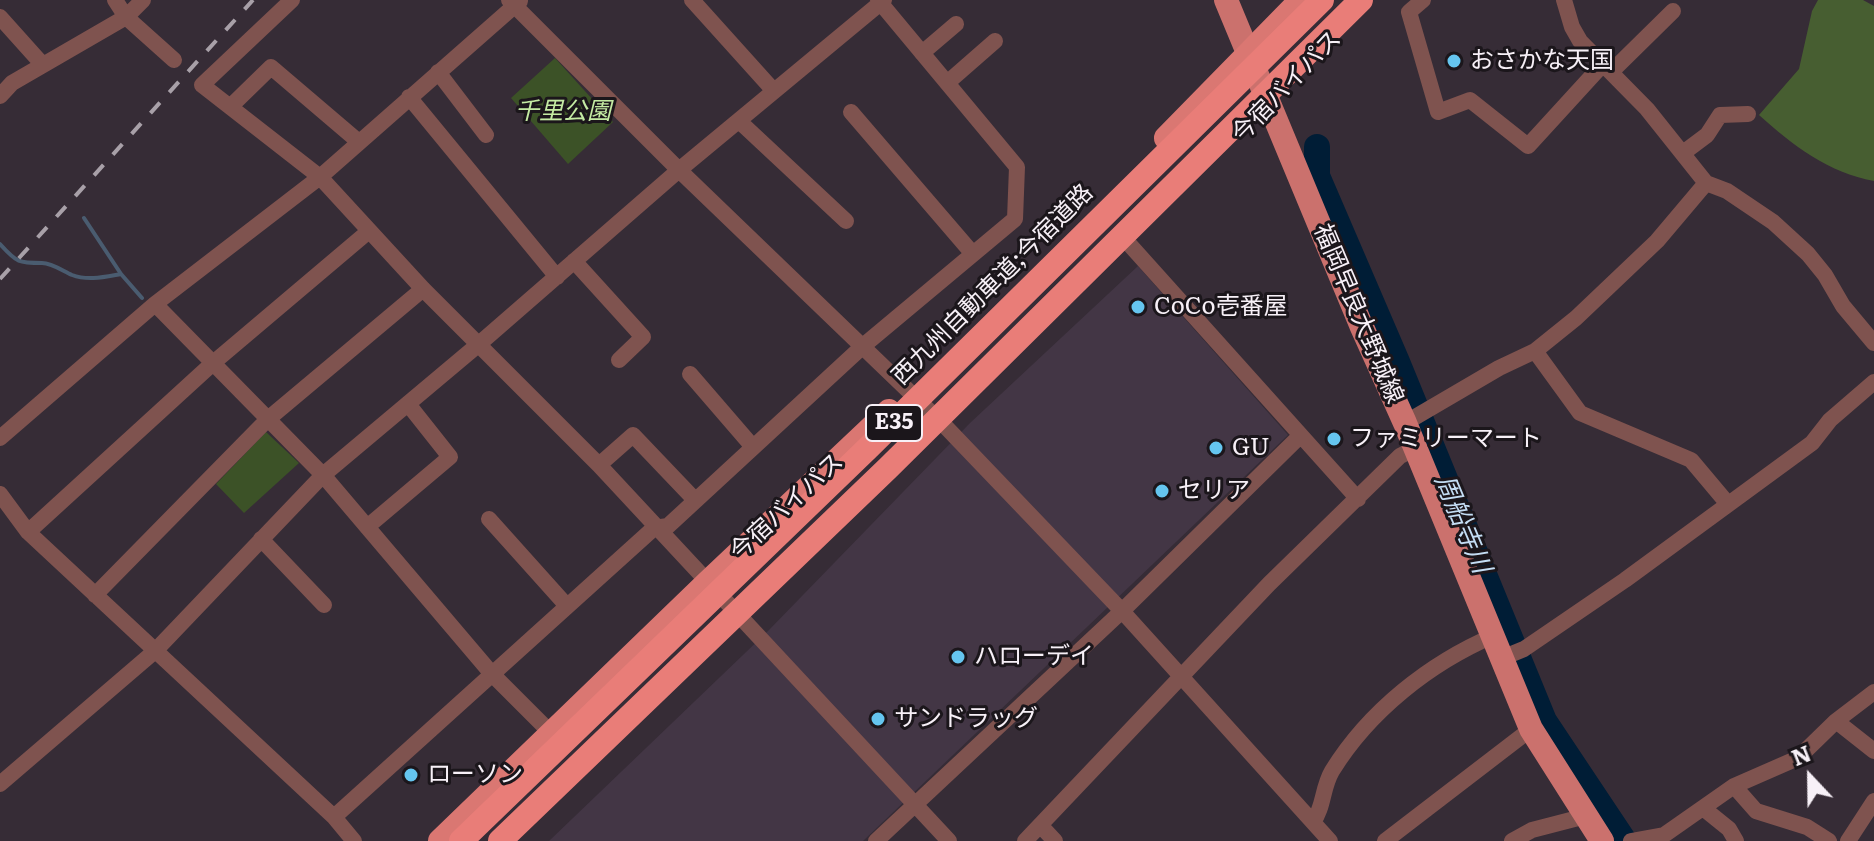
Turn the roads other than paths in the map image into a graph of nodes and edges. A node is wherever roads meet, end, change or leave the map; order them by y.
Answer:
1 (115, 0) edge
2 (143, 0) edge
3 (292, 0) edge
4 (692, 0) edge
5 (1226, 0) edge
6 (1301, 0) edge
7 (1322, 0) edge
8 (1361, 0) edge
9 (1370, 0) edge
10 (1423, 0) edge
11 (1564, 0) edge
12 (881, 1) edge
13 (515, 2) edge
14 (1673, 11) dead end
15 (0, 17) edge
16 (126, 17) junction
17 (956, 24) dead end
18 (995, 41) dead end
19 (922, 53) junction
20 (1248, 55) junction
21 (174, 60) dead end
22 (43, 65) junction
23 (1607, 68) junction
24 (438, 72) junction
25 (947, 83) junction
26 (774, 91) junction
27 (0, 96) edge
28 (409, 97) junction
29 (1271, 106) junction
30 (230, 107) junction
31 (851, 112) dead end
32 (1748, 114) dead end
33 (739, 121) junction
34 (486, 135) dead end
35 (359, 142) junction
36 (1683, 153) junction
37 (679, 170) junction
38 (320, 177) junction
39 (1706, 183) junction
40 (846, 221) dead end
41 (369, 231) junction
42 (1130, 245) junction
43 (973, 254) junction
44 (574, 261) junction
45 (557, 277) junction
46 (423, 289) junction
47 (155, 304) junction
48 (1874, 343) edge
49 (479, 344) junction
50 (863, 346) junction
51 (1535, 351) junction
52 (619, 360) dead end
53 (213, 363) junction
54 (690, 374) dead end
55 (1874, 382) edge
56 (910, 391) junction
57 (408, 404) junction
58 (1415, 417) junction
59 (268, 419) junction
60 (944, 425) junction
61 (1300, 436) junction
62 (0, 438) edge
63 (753, 447) junction
64 (1416, 448) junction
65 (599, 465) junction
66 (323, 475) junction
67 (0, 494) edge
68 (1358, 499) junction
69 (695, 500) junction
70 (1728, 504) junction
71 (489, 519) dead end
72 (367, 527) junction
73 (654, 528) junction
74 (28, 532) junction
75 (261, 539) junction
76 (707, 583) junction
77 (95, 595) junction
78 (324, 605) dead end
79 (567, 606) junction
80 (1122, 611) junction
81 (741, 619) junction
82 (1507, 648) junction
83 (155, 651) junction
84 (492, 674) junction
85 (1182, 676) junction
86 (1874, 692) edge
87 (1836, 721) junction
88 (1531, 729) junction
89 (551, 733) junction
90 (1874, 751) edge
91 (595, 760) junction
92 (0, 784) edge
93 (1734, 786) junction
94 (1874, 801) edge
95 (915, 803) junction
96 (1703, 808) junction
97 (1586, 816) junction
98 (334, 817) junction
99 (1313, 822) junction
100 (1040, 825) junction
101 (354, 841) edge
102 (440, 841) edge
103 (461, 841) edge
104 (500, 841) edge
105 (514, 841) edge
106 (876, 841) edge
107 (949, 841) edge
108 (1025, 841) edge
109 (1055, 841) edge
110 (1330, 841) edge
111 (1385, 841) edge
112 (1512, 841) edge
113 (1602, 841) edge
114 (1631, 841) edge
115 (1736, 841) edge
116 (1829, 841) edge
117 (1848, 841) edge

1 - 16 street
2 - 16 street
3 - 30 street
4 - 26 street
5 - 20 main road, 福岡早良大野城線
6 - 20 highway, 今宿バイパス
7 - 103 highway, 西九州自動車道;今宿道路 / E35, bridge
8 - 104 highway, E35, bridge
9 - 29 highway, 今宿バイパス
10 - 23 street
11 - 23 street
12 - 19 street
12 - 26 street
13 - 24 street
13 - 37 street
14 - 23 street
15 - 22 street
16 - 21 street
16 - 22 street
17 - 19 street
18 - 25 street
19 - 25 street
20 - 29 main road, 福岡早良大野城線
20 - 56 highway, 今宿バイパス
22 - 27 street
23 - 36 street
24 - 28 street
24 - 34 street
25 - 43 street
26 - 33 street
28 - 35 street
28 - 45 street
29 - 42 highway, 今宿バイパス
29 - 58 main road, 福岡早良大野城線
30 - 35 street
30 - 38 street
31 - 43 street
32 - 36 street
33 - 37 street
33 - 40 street
35 - 38 street
36 - 39 street
37 - 44 street
37 - 50 street
38 - 41 street
38 - 47 street
39 - 48 street
39 - 51 street
41 - 46 street
41 - 53 street
42 - 60 highway, 今宿バイパス
42 - 61 street
43 - 50 street
44 - 45 street
44 - 52 street
45 - 49 street
46 - 49 street
46 - 59 street
47 - 53 street
47 - 62 street
49 - 57 street
49 - 65 street
50 - 56 street
50 - 63 street
51 - 58 street
51 - 70 street
53 - 59 street
53 - 74 street
54 - 63 street
55 - 70 street
56 - 60 street
56 - 76 highway, 今宿バイパス
57 - 66 street
57 - 72 street
58 - 64 main road, 福岡早良大野城線
59 - 66 street
59 - 77 street
60 - 80 street
60 - 81 highway, 今宿バイパス
61 - 68 street
61 - 80 street
63 - 69 street
64 - 68 street
64 - 82 main road, 福岡早良大野城線
65 - 69 street
65 - 73 street
66 - 72 street
66 - 75 street
67 - 74 street
68 - 85 street
69 - 73 street
70 - 82 street
71 - 79 street
72 - 84 street
73 - 76 street
73 - 79 street
74 - 77 street
75 - 78 street
75 - 83 street
76 - 81 street
76 - 89 highway, 今宿バイパス
77 - 83 street
79 - 84 street
80 - 85 street
80 - 95 street
81 - 91 highway, 今宿バイパス
81 - 95 street
82 - 88 main road, 福岡早良大野城線
82 - 99 street
83 - 92 street
83 - 98 street
84 - 89 street
84 - 98 street
85 - 99 street
85 - 100 street
86 - 87 street
87 - 90 street
87 - 93 street
88 - 97 main road, 福岡早良大野城線
88 - 111 street
89 - 91 street
89 - 102 highway, 今宿バイパス
91 - 105 highway, 今宿バイパス
93 - 96 street
93 - 116 street
94 - 117 street
95 - 106 street
95 - 107 street
96 - 114 street
96 - 115 street
97 - 112 street
97 - 113 main road, 福岡早良大野城線
98 - 101 street
99 - 110 street
100 - 108 street
100 - 109 street

